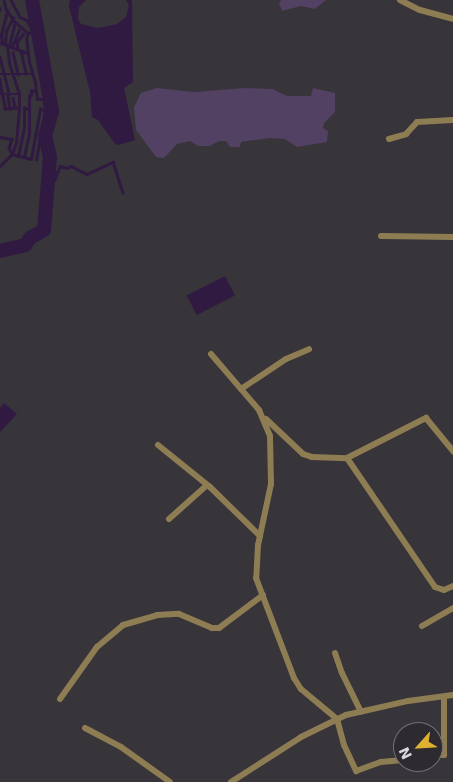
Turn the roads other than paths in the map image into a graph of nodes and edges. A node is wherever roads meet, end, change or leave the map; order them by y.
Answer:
1 (400, 0) edge
2 (453, 19) edge
3 (453, 120) edge
4 (389, 139) dead end
5 (382, 236) dead end
6 (453, 237) edge
7 (309, 349) dead end
8 (211, 354) dead end
9 (241, 389) junction
10 (264, 418) junction
11 (158, 445) dead end
12 (453, 451) edge
13 (347, 458) junction
14 (207, 485) junction
15 (169, 519) dead end
16 (260, 536) junction
17 (453, 586) edge
18 (263, 595) junction
19 (453, 608) edge
20 (422, 626) dead end
21 (335, 653) dead end
22 (453, 695) edge
23 (444, 697) junction
24 (60, 699) dead end
25 (361, 712) junction
26 (336, 719) junction
27 (85, 728) dead end
28 (443, 755) edge
29 (393, 761) edge
30 (170, 782) edge
31 (230, 782) edge

1 - 2 street
3 - 4 street
5 - 6 street
7 - 9 street
8 - 9 street
9 - 10 street
10 - 13 street
10 - 16 street
11 - 14 street
12 - 13 street
13 - 17 street
14 - 15 street
14 - 16 street
16 - 18 street
18 - 24 street
18 - 26 street
19 - 20 street
21 - 25 street
22 - 23 street
23 - 25 street
23 - 28 street
25 - 26 street
26 - 29 street
26 - 31 street
27 - 30 street

